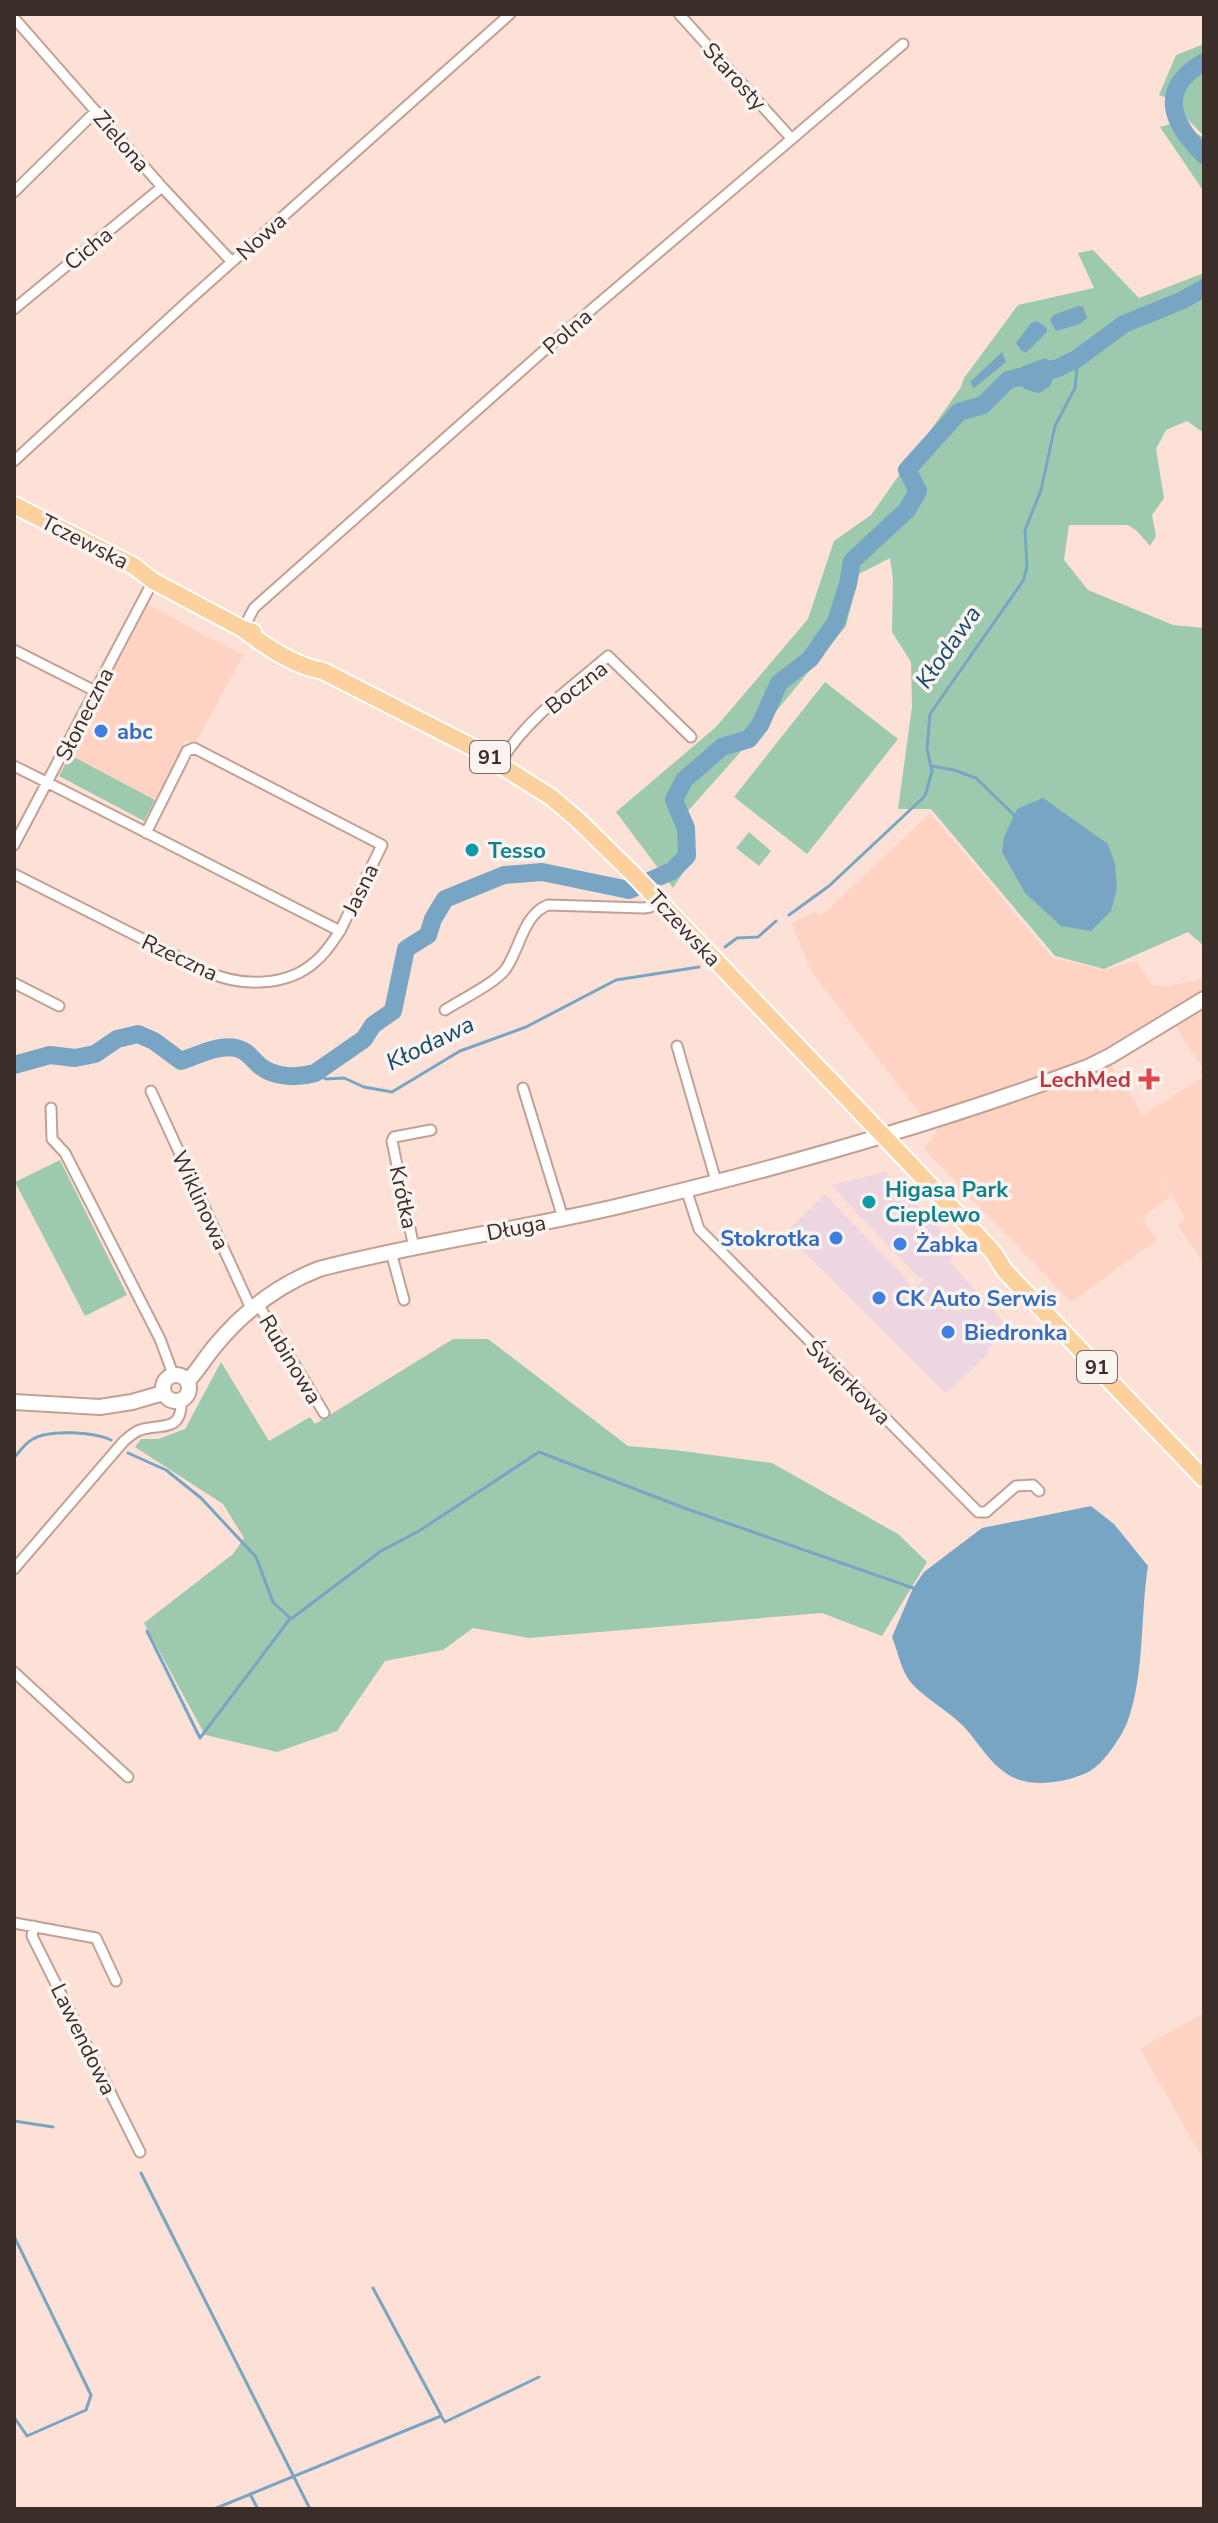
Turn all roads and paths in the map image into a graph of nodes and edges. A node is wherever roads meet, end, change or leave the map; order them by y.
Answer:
1 (510, 14) edge
2 (679, 14) edge
3 (14, 18) edge
4 (903, 44) dead end
5 (96, 111) junction
6 (791, 138) junction
7 (162, 187) junction
8 (14, 192) edge
9 (232, 262) junction
10 (14, 309) edge
11 (14, 461) edge
12 (14, 505) edge
13 (14, 516) edge
14 (153, 581) junction
15 (243, 629) junction
16 (14, 650) edge
17 (95, 691) junction
18 (691, 737) dead end
19 (500, 763) junction
20 (14, 766) edge
21 (48, 783) junction
22 (146, 833) junction
23 (14, 845) edge
24 (14, 874) edge
25 (655, 896) junction
26 (340, 931) junction
27 (14, 983) edge
28 (1204, 999) edge
29 (59, 1006) dead end
30 (445, 1010) dead end
31 (677, 1046) dead end
32 (523, 1088) dead end
33 (151, 1091) dead end
34 (51, 1108) dead end
35 (431, 1130) dead end
36 (881, 1136) junction
37 (716, 1181) junction
38 (686, 1189) junction
39 (563, 1218) junction
40 (414, 1248) junction
41 (391, 1252) junction
42 (993, 1252) junction
43 (404, 1300) dead end
44 (256, 1306) junction
45 (173, 1374) junction
46 (188, 1381) junction
47 (163, 1393) junction
48 (181, 1400) junction
49 (14, 1402) edge
50 (324, 1413) dead end
51 (1204, 1465) edge
52 (1204, 1479) edge
53 (1039, 1491) dead end
54 (14, 1569) edge
55 (14, 1672) edge
56 (128, 1777) dead end
57 (14, 1923) edge
58 (34, 1926) junction
59 (116, 1981) dead end
60 (140, 2152) dead end

1 - 9 street, Nowa
2 - 6 street, Starosty
3 - 5 street, Zielona
4 - 6 street, Polna
5 - 7 street, Zielona
5 - 8 street
6 - 15 street, Polna
7 - 9 street, Zielona
7 - 10 street, Cicha
9 - 11 street, Nowa
12 - 14 main road, Tczewska / 91
13 - 14 main road, Tczewska / 91
14 - 15 main road, Tczewska / 91
14 - 17 street, Słoneczna
15 - 19 main road, Tczewska / 91
16 - 17 street
17 - 21 street, Słoneczna
18 - 19 street, Boczna
19 - 25 main road, Tczewska / 91
20 - 21 street, Jasna
21 - 22 street, Jasna
21 - 23 street, Słoneczna
22 - 26 street, Jasna
22 - 26 street, Jasna
24 - 26 street, Rzeczna
25 - 30 street
25 - 36 main road, Tczewska / 91
27 - 29 street
28 - 36 street, Długa
31 - 37 street
32 - 39 street
33 - 44 street, Wiklinowa
34 - 45 street
35 - 40 street, Krótka
36 - 37 street, Długa
36 - 42 main road, Tczewska / 91
37 - 38 street, Długa
38 - 39 street, Długa
38 - 53 street, Świerkowa
39 - 40 street, Długa
40 - 41 street, Długa
41 - 43 street
41 - 44 street, Długa
42 - 51 main road, Tczewska / 91
42 - 52 main road, Tczewska / 91
44 - 46 street, Długa
44 - 50 street, Rubinowa
45 - 46 street
45 - 47 street
46 - 48 street, Długa
47 - 48 street
47 - 49 street
48 - 54 street, Długa
55 - 56 street
57 - 58 street
58 - 59 street
58 - 60 street, Lawendowa

